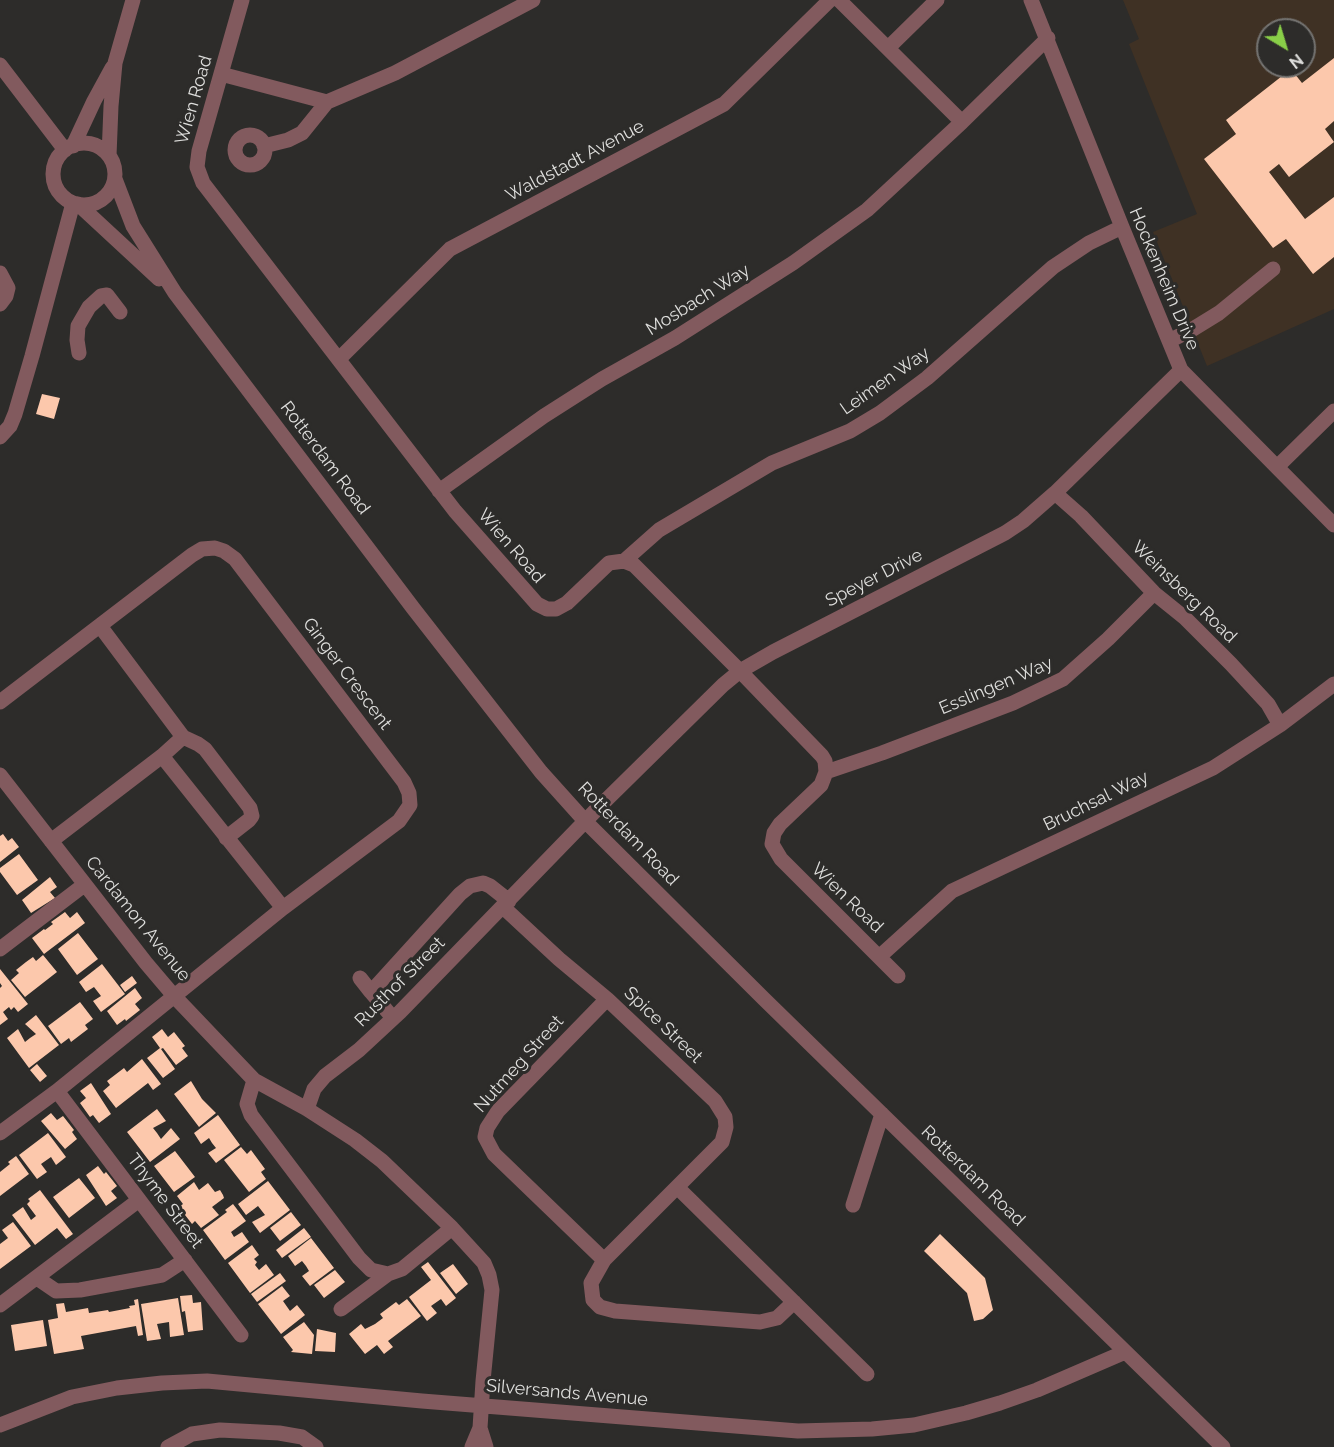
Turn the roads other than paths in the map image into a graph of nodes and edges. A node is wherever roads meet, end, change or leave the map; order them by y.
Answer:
1 (132, 0) edge
2 (242, 0) edge
3 (533, 0) edge
4 (830, 0) edge
5 (839, 0) edge
6 (936, 0) edge
7 (1031, 0) edge
8 (1048, 38) junction
9 (888, 48) junction
10 (115, 63) junction
11 (0, 65) edge
12 (221, 74) junction
13 (327, 102) junction
14 (962, 122) junction
15 (264, 146) dead end
16 (69, 148) junction
17 (110, 156) junction
18 (114, 179) junction
19 (75, 204) junction
20 (1122, 227) junction
21 (1273, 269) dead end
22 (0, 273) edge
23 (175, 293) junction
24 (0, 304) edge
25 (120, 312) dead end
26 (1169, 340) junction
27 (79, 353) dead end
28 (339, 359) junction
29 (1181, 370) junction
30 (1334, 411) edge
31 (0, 437) edge
32 (1277, 467) junction
33 (439, 491) junction
34 (1055, 493) junction
35 (1334, 525) edge
36 (624, 561) junction
37 (1154, 593) junction
38 (100, 626) junction
39 (740, 671) junction
40 (1334, 684) edge
41 (0, 702) edge
42 (1280, 725) junction
43 (183, 737) junction
44 (162, 756) junction
45 (826, 772) junction
46 (0, 775) edge
47 (585, 821) junction
48 (226, 838) junction
49 (51, 842) junction
50 (525, 884) joint
51 (84, 885) junction
52 (506, 904) junction
53 (283, 908) junction
54 (0, 949) edge
55 (879, 957) junction
56 (898, 976) dead end
57 (360, 978) dead end
58 (375, 988) junction
59 (174, 996) junction
60 (607, 999) junction
61 (393, 1018) junction
62 (254, 1080) junction
63 (57, 1091) junction
64 (307, 1109) junction
65 (882, 1114) junction
66 (0, 1133) edge
67 (677, 1187) junction
68 (139, 1200) junction
69 (853, 1205) dead end
70 (453, 1228) junction
71 (185, 1260) junction
72 (604, 1260) junction
73 (388, 1274) junction
74 (37, 1278) junction
75 (794, 1302) junction
76 (0, 1305) edge
77 (341, 1309) dead end
78 (241, 1335) dead end
79 (1121, 1348) junction
80 (867, 1374) dead end
81 (482, 1405) junction
82 (0, 1425) edge
83 (480, 1428) junction
84 (168, 1447) edge
85 (316, 1447) edge
86 (472, 1447) edge
87 (486, 1447) edge
88 (1223, 1447) edge

1 - 10 street
2 - 12 street, Wien Road
3 - 13 street
4 - 28 street, Waldstadt Avenue
5 - 9 street
6 - 9 street
7 - 8 street, Hockenheim Drive
8 - 14 street, Mosbach Way
8 - 20 street, Hockenheim Drive
9 - 14 street
10 - 16 street
10 - 17 street
11 - 16 street
12 - 13 street
12 - 28 street, Wien Road
13 - 15 street
14 - 33 street, Mosbach Way
16 - 17 street
16 - 19 street
17 - 18 street
18 - 19 street
18 - 23 street, Rotterdam Road
19 - 23 street, Rotterdam Road
19 - 31 street
20 - 26 street, Hockenheim Drive
20 - 36 street, Leimen Way
21 - 26 street
22 - 24 street
23 - 47 street, Rotterdam Road
25 - 27 street
26 - 29 street, Hockenheim Drive
28 - 33 street, Wien Road
29 - 32 street, Hockenheim Drive
29 - 34 street, Speyer Drive
30 - 32 street
32 - 35 street, Hockenheim Drive
33 - 36 street, Wien Road
34 - 37 street, Weinsberg Road
34 - 39 street, Speyer Drive
36 - 39 street
37 - 42 street, Weinsberg Road
37 - 45 street, Esslingen Way
38 - 41 street, Ginger Crescent
38 - 43 street
38 - 53 street, Ginger Crescent
39 - 45 street
39 - 47 street, Speyer Drive
40 - 42 street, Bruchsal Way
42 - 55 street, Bruchsal Way
43 - 44 street
43 - 48 street
44 - 48 street
44 - 49 street
45 - 55 street, Wien Road
46 - 49 street, Cardamon Avenue
47 - 50 street, Speyer Drive
47 - 65 street, Rotterdam Road
48 - 53 street
49 - 51 street, Cardamon Avenue
50 - 52 street, Rusthof Street
51 - 54 street
51 - 59 street, Cardamon Avenue
52 - 58 street, Spice Street
52 - 60 street, Spice Street
52 - 61 street, Rusthof Street
53 - 59 street, Ginger Crescent
55 - 56 street, Wien Road
57 - 58 street
58 - 61 street
59 - 62 street, Cardamon Avenue
59 - 63 street, Ginger Crescent
60 - 67 street, Spice Street
60 - 72 street, Nutmeg Street
61 - 64 street, Rusthof Street
62 - 64 street, Cardamon Avenue
62 - 73 street
63 - 66 street, Ginger Crescent
63 - 68 street, Thyme Street
64 - 70 street, Cardamon Avenue
65 - 69 street
65 - 79 street, Rotterdam Road
67 - 72 street, Spice Street
67 - 75 street
68 - 71 street, Thyme Street
68 - 74 street
70 - 73 street
70 - 81 street, Cardamon Avenue
71 - 74 street
71 - 78 street, Thyme Street
72 - 75 street, Spice Street
73 - 77 street
74 - 76 street
75 - 80 street
79 - 81 street, Silversands Avenue
79 - 88 street, Rotterdam Road
81 - 82 street, Silversands Avenue
81 - 83 street, Cardamon Avenue
83 - 86 street
83 - 87 street
84 - 85 street

